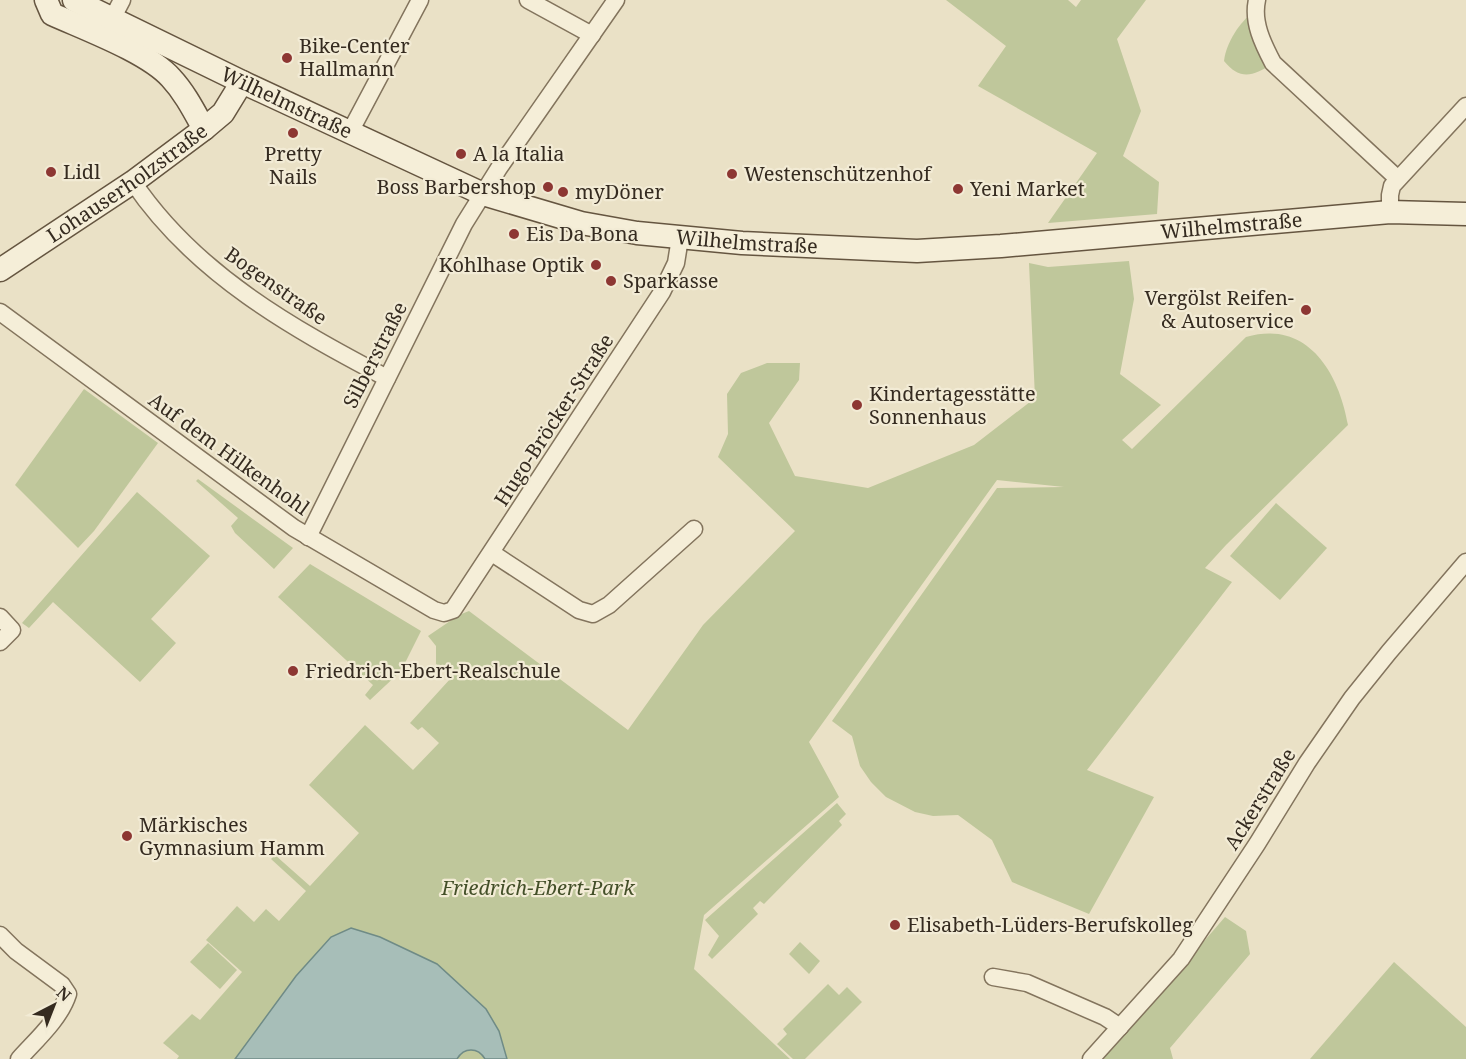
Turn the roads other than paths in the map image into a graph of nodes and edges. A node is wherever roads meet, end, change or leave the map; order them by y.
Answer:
1 (46, 0) edge
2 (74, 0) edge
3 (420, 0) edge
4 (528, 0) edge
5 (616, 0) edge
6 (1257, 0) edge
7 (117, 9) edge
8 (592, 35) junction
9 (242, 82) junction
10 (1466, 106) edge
11 (204, 129) junction
12 (350, 132) junction
13 (1398, 179) junction
14 (133, 182) junction
15 (483, 194) junction
16 (1390, 212) junction
17 (1466, 214) edge
18 (680, 238) junction
19 (0, 270) edge
20 (0, 312) edge
21 (387, 378) junction
22 (694, 529) dead end
23 (308, 537) junction
24 (492, 553) junction
25 (1466, 562) edge
26 (444, 613) joint
27 (0, 617) edge
28 (6, 636) edge
29 (0, 935) edge
30 (993, 977) dead end
31 (1120, 1027) junction
32 (19, 1059) edge
33 (1091, 1059) edge

1 - 11 main road
2 - 7 main road, Wilhelmstraße
3 - 12 street
4 - 8 street
5 - 8 street, Silberstraße
6 - 13 street
7 - 9 main road, Wilhelmstraße
8 - 15 street, Silberstraße
9 - 11 main road, Lohauserholzstraße
9 - 12 main road, Wilhelmstraße
10 - 13 street
11 - 14 main road, Lohauserholzstraße
12 - 15 main road, Wilhelmstraße
13 - 16 street
14 - 19 main road, Lohauserholzstraße
14 - 21 street, Bogenstraße
15 - 18 main road, Wilhelmstraße
15 - 21 street, Silberstraße
16 - 17 main road, Wilhelmstraße
16 - 18 main road, Wilhelmstraße
18 - 24 street, Hugo-Bröcker-Straße
20 - 23 street, Auf dem Hilkenhohl
21 - 23 street, Silberstraße
22 - 24 street
23 - 26 street, Auf dem Hilkenhohl
24 - 26 street, Hugo-Bröcker-Straße
25 - 31 street, Ackerstraße
27 - 28 street
29 - 32 street
30 - 31 street
31 - 33 street, Ackerstraße

